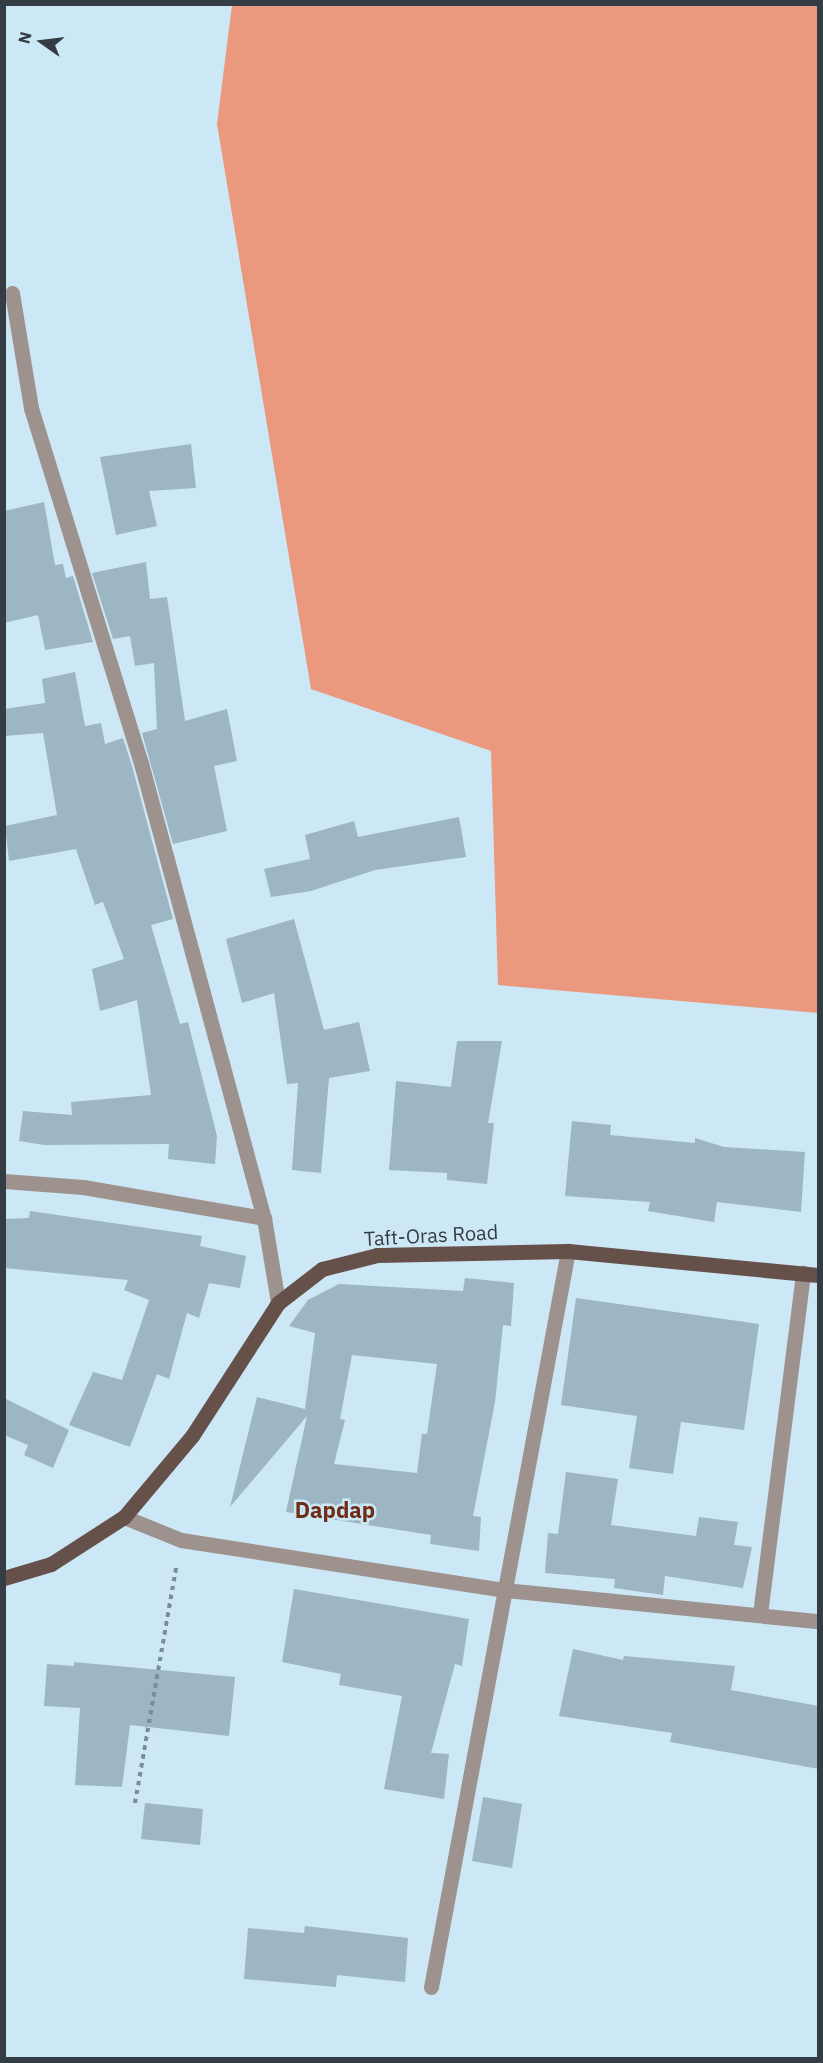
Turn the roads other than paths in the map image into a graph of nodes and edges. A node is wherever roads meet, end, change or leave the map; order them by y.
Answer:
1 (12, 293) dead end
2 (4, 1181) edge
3 (264, 1218) junction
4 (568, 1251) junction
5 (811, 1274) edge
6 (278, 1303) junction
7 (124, 1517) junction
8 (4, 1578) edge
9 (505, 1590) junction
10 (760, 1614) junction
11 (819, 1621) edge
12 (431, 1987) dead end

1 - 3 street
2 - 3 street
3 - 6 street
4 - 5 main road, Taft-Oras Road
4 - 6 main road, Taft-Oras Road
4 - 9 street
5 - 10 street
6 - 7 main road, Taft-Oras Road
7 - 8 main road, Taft-Oras Road
7 - 9 street
9 - 10 street
9 - 12 street
10 - 11 street

